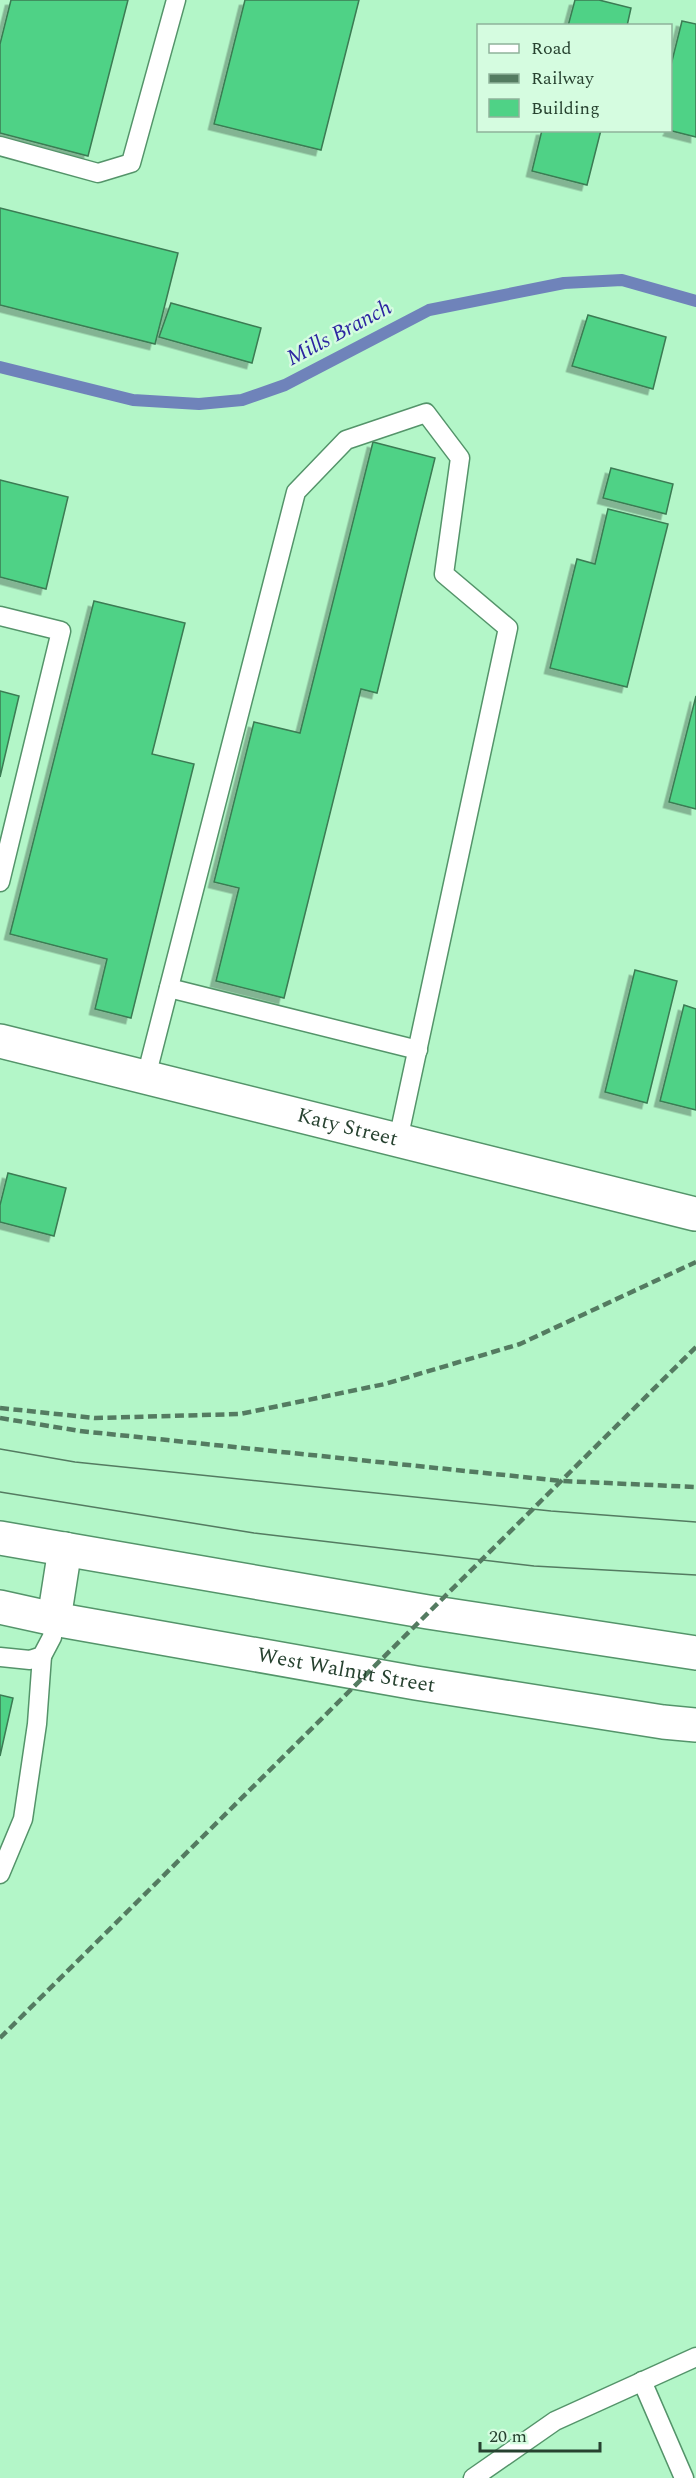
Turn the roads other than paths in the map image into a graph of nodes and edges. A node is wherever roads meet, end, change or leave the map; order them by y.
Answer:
1 (176, 0) edge
2 (0, 146) edge
3 (0, 616) edge
4 (0, 882) edge
5 (169, 988) junction
6 (0, 1041) edge
7 (418, 1050) junction
8 (146, 1077) junction
9 (398, 1140) junction
10 (696, 1214) edge
11 (0, 1538) edge
12 (65, 1549) junction
13 (0, 1607) edge
14 (54, 1619) junction
15 (696, 1653) edge
16 (42, 1656) junction
17 (0, 1657) edge
18 (696, 1725) edge
19 (0, 1874) edge
20 (696, 2356) edge
21 (642, 2381) junction
22 (473, 2478) edge
23 (684, 2478) edge

1 - 2 lane
3 - 4 lane
5 - 7 lane
5 - 7 lane
5 - 8 lane
6 - 8 main road, Katy Street
7 - 9 lane
8 - 9 main road, Katy Street
9 - 10 main road, Katy Street
11 - 12 main road
12 - 14 main road
12 - 15 main road
13 - 14 main road, West Walnut Street
14 - 16 lane
14 - 18 main road, West Walnut Street
16 - 17 lane
16 - 19 lane
20 - 21 lane
21 - 22 lane
21 - 23 lane

